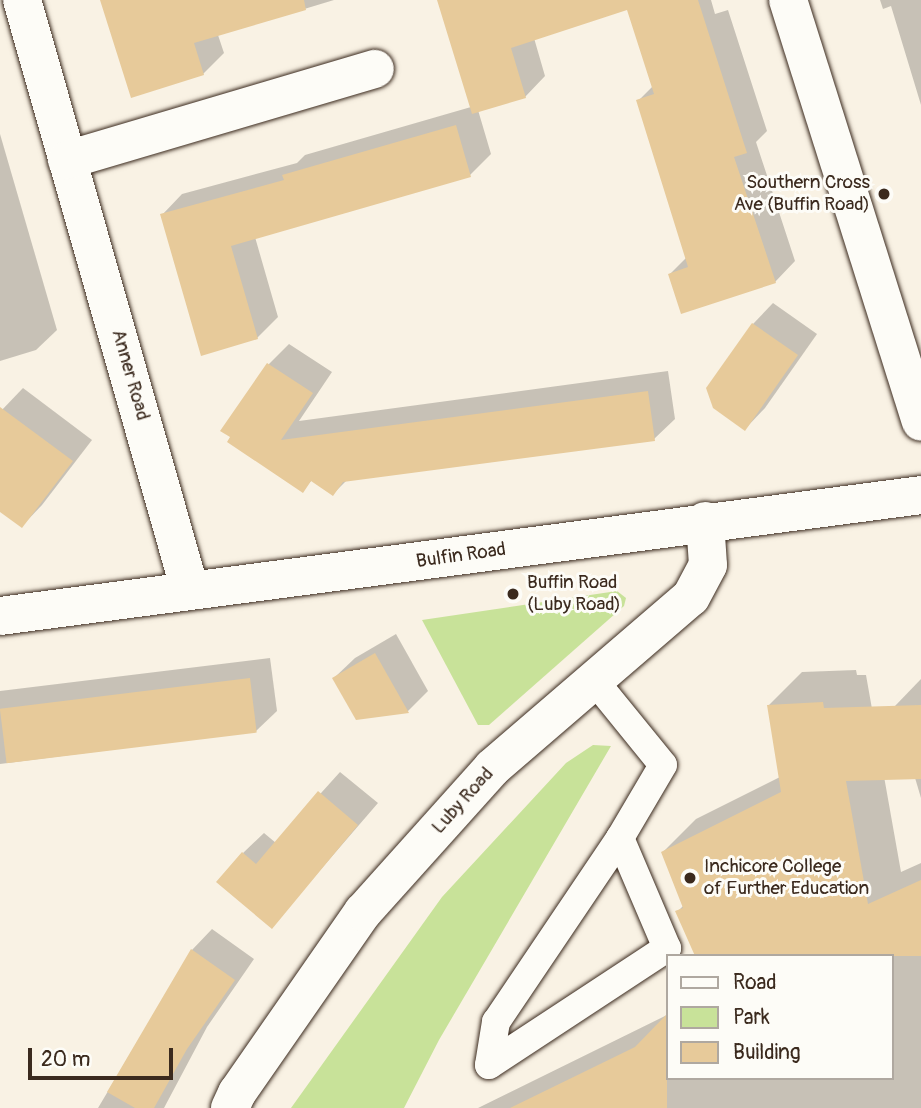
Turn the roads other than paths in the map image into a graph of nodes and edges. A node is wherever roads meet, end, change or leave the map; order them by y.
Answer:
1 (22, 0) edge
2 (788, 0) edge
3 (375, 69) dead end
4 (67, 160) junction
5 (921, 422) edge
6 (921, 495) edge
7 (705, 522) junction
8 (190, 590) junction
9 (0, 616) edge
10 (594, 680) junction
11 (620, 838) junction
12 (230, 1108) edge

1 - 4 street, Anner Road
2 - 5 street
3 - 4 street
4 - 8 street, Anner Road
6 - 7 street, Bulfin Road
7 - 8 street, Bulfin Road
7 - 10 street, Luby Road
8 - 9 street, Bulfin Road
10 - 11 lane
10 - 12 street, Luby Road
11 - 11 lane

